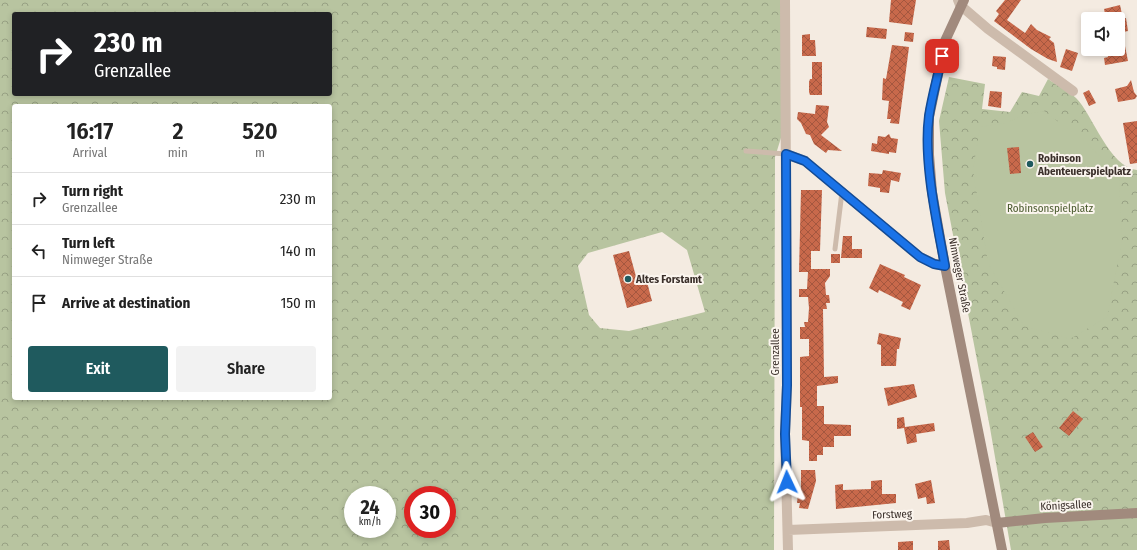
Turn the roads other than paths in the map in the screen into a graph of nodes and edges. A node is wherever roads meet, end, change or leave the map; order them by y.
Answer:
1 (784, 0) edge
2 (961, 2) edge
3 (1073, 91) dead end
4 (746, 151) dead end
5 (786, 154) junction
6 (842, 192) junction
7 (835, 249) dead end
8 (945, 266) junction
9 (1137, 513) edge
10 (997, 523) junction
11 (788, 530) junction
12 (788, 550) edge
13 (1002, 550) edge

1 - 5 street, Grenzallee
2 - 3 street, Nimweger Straße
2 - 8 main road, Nimweger Straße
4 - 5 lane
5 - 6 street
5 - 11 street, Grenzallee
6 - 7 lane
6 - 8 street
8 - 10 main road, Nimweger Straße
9 - 10 main road, Königsallee
10 - 11 street, Forstweg
10 - 13 main road, Nimweger Straße
11 - 12 street, Grenzallee

